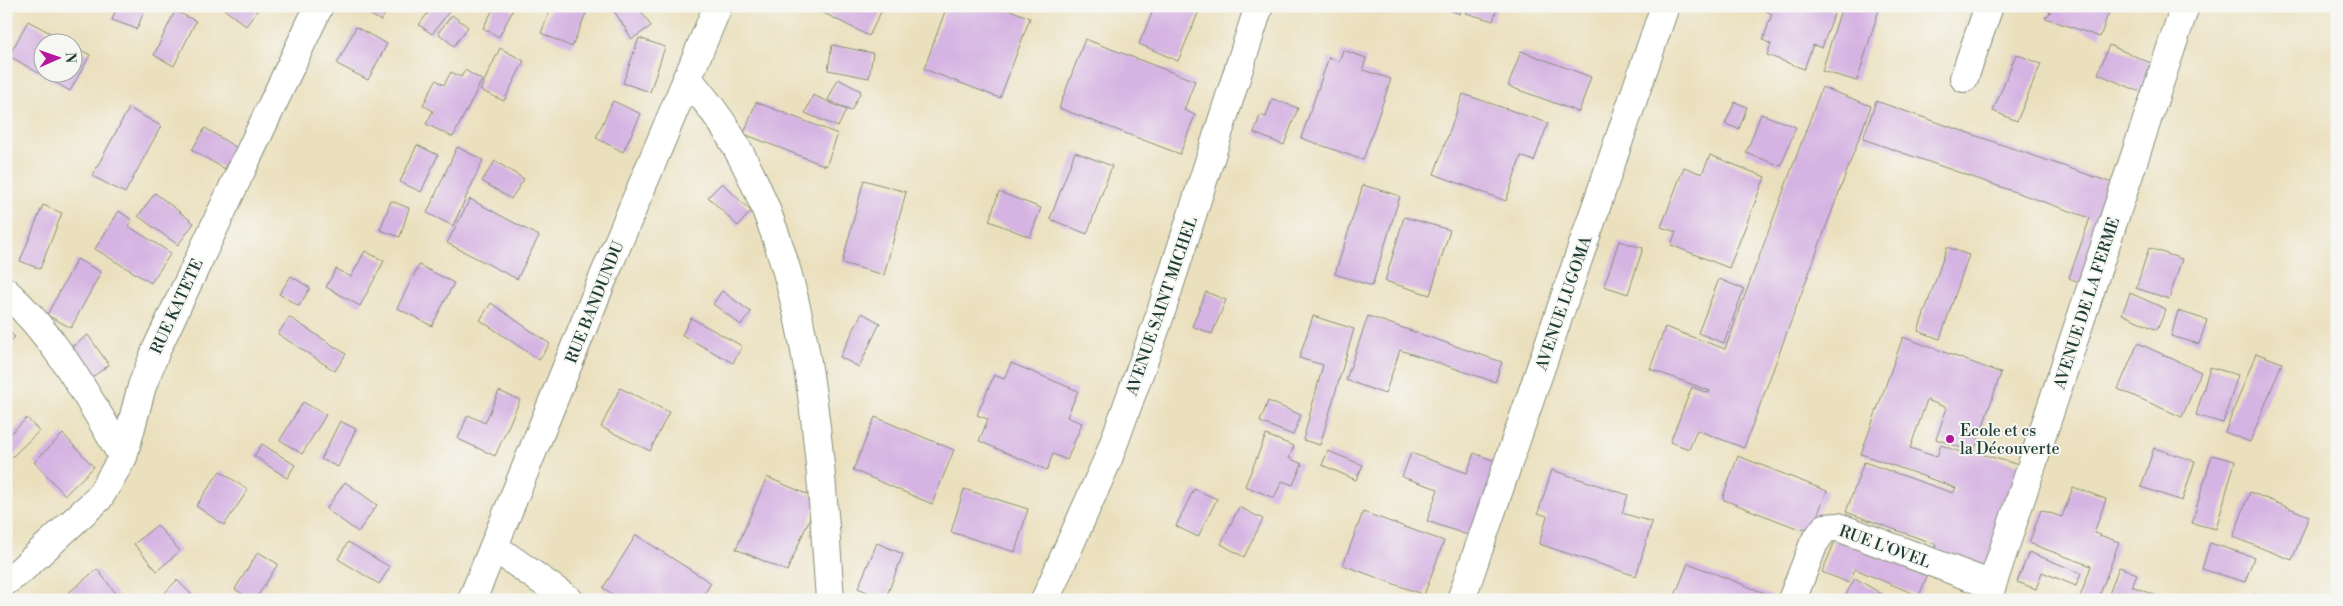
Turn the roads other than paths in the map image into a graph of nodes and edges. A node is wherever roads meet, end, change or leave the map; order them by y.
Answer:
1 (319, 6) edge
2 (718, 6) edge
3 (1259, 6) edge
4 (1665, 6) edge
5 (1989, 6) edge
6 (2185, 6) edge
7 (687, 77) junction
8 (1964, 78) dead end
9 (6, 292) edge
10 (123, 457) junction
11 (494, 547) junction
12 (6, 580) edge
13 (1989, 592) edge
14 (472, 600) edge
15 (570, 600) edge
16 (830, 600) edge
17 (1045, 600) edge
18 (1460, 600) edge
19 (1792, 600) edge

1 - 10 street, RUE KATETE
2 - 7 street, RUE BANDUNDU
3 - 17 street, AVENUE SAINT MICHEL
4 - 18 street, AVENUE LUGOMA
5 - 8 street
6 - 13 street, AVENUE DE LA FERME
7 - 11 street, RUE BANDUNDU
7 - 16 street
9 - 10 street
10 - 12 street, RUE KATETE
11 - 14 street, RUE BANDUNDU
11 - 15 street
13 - 19 street, RUE L'OVEL

